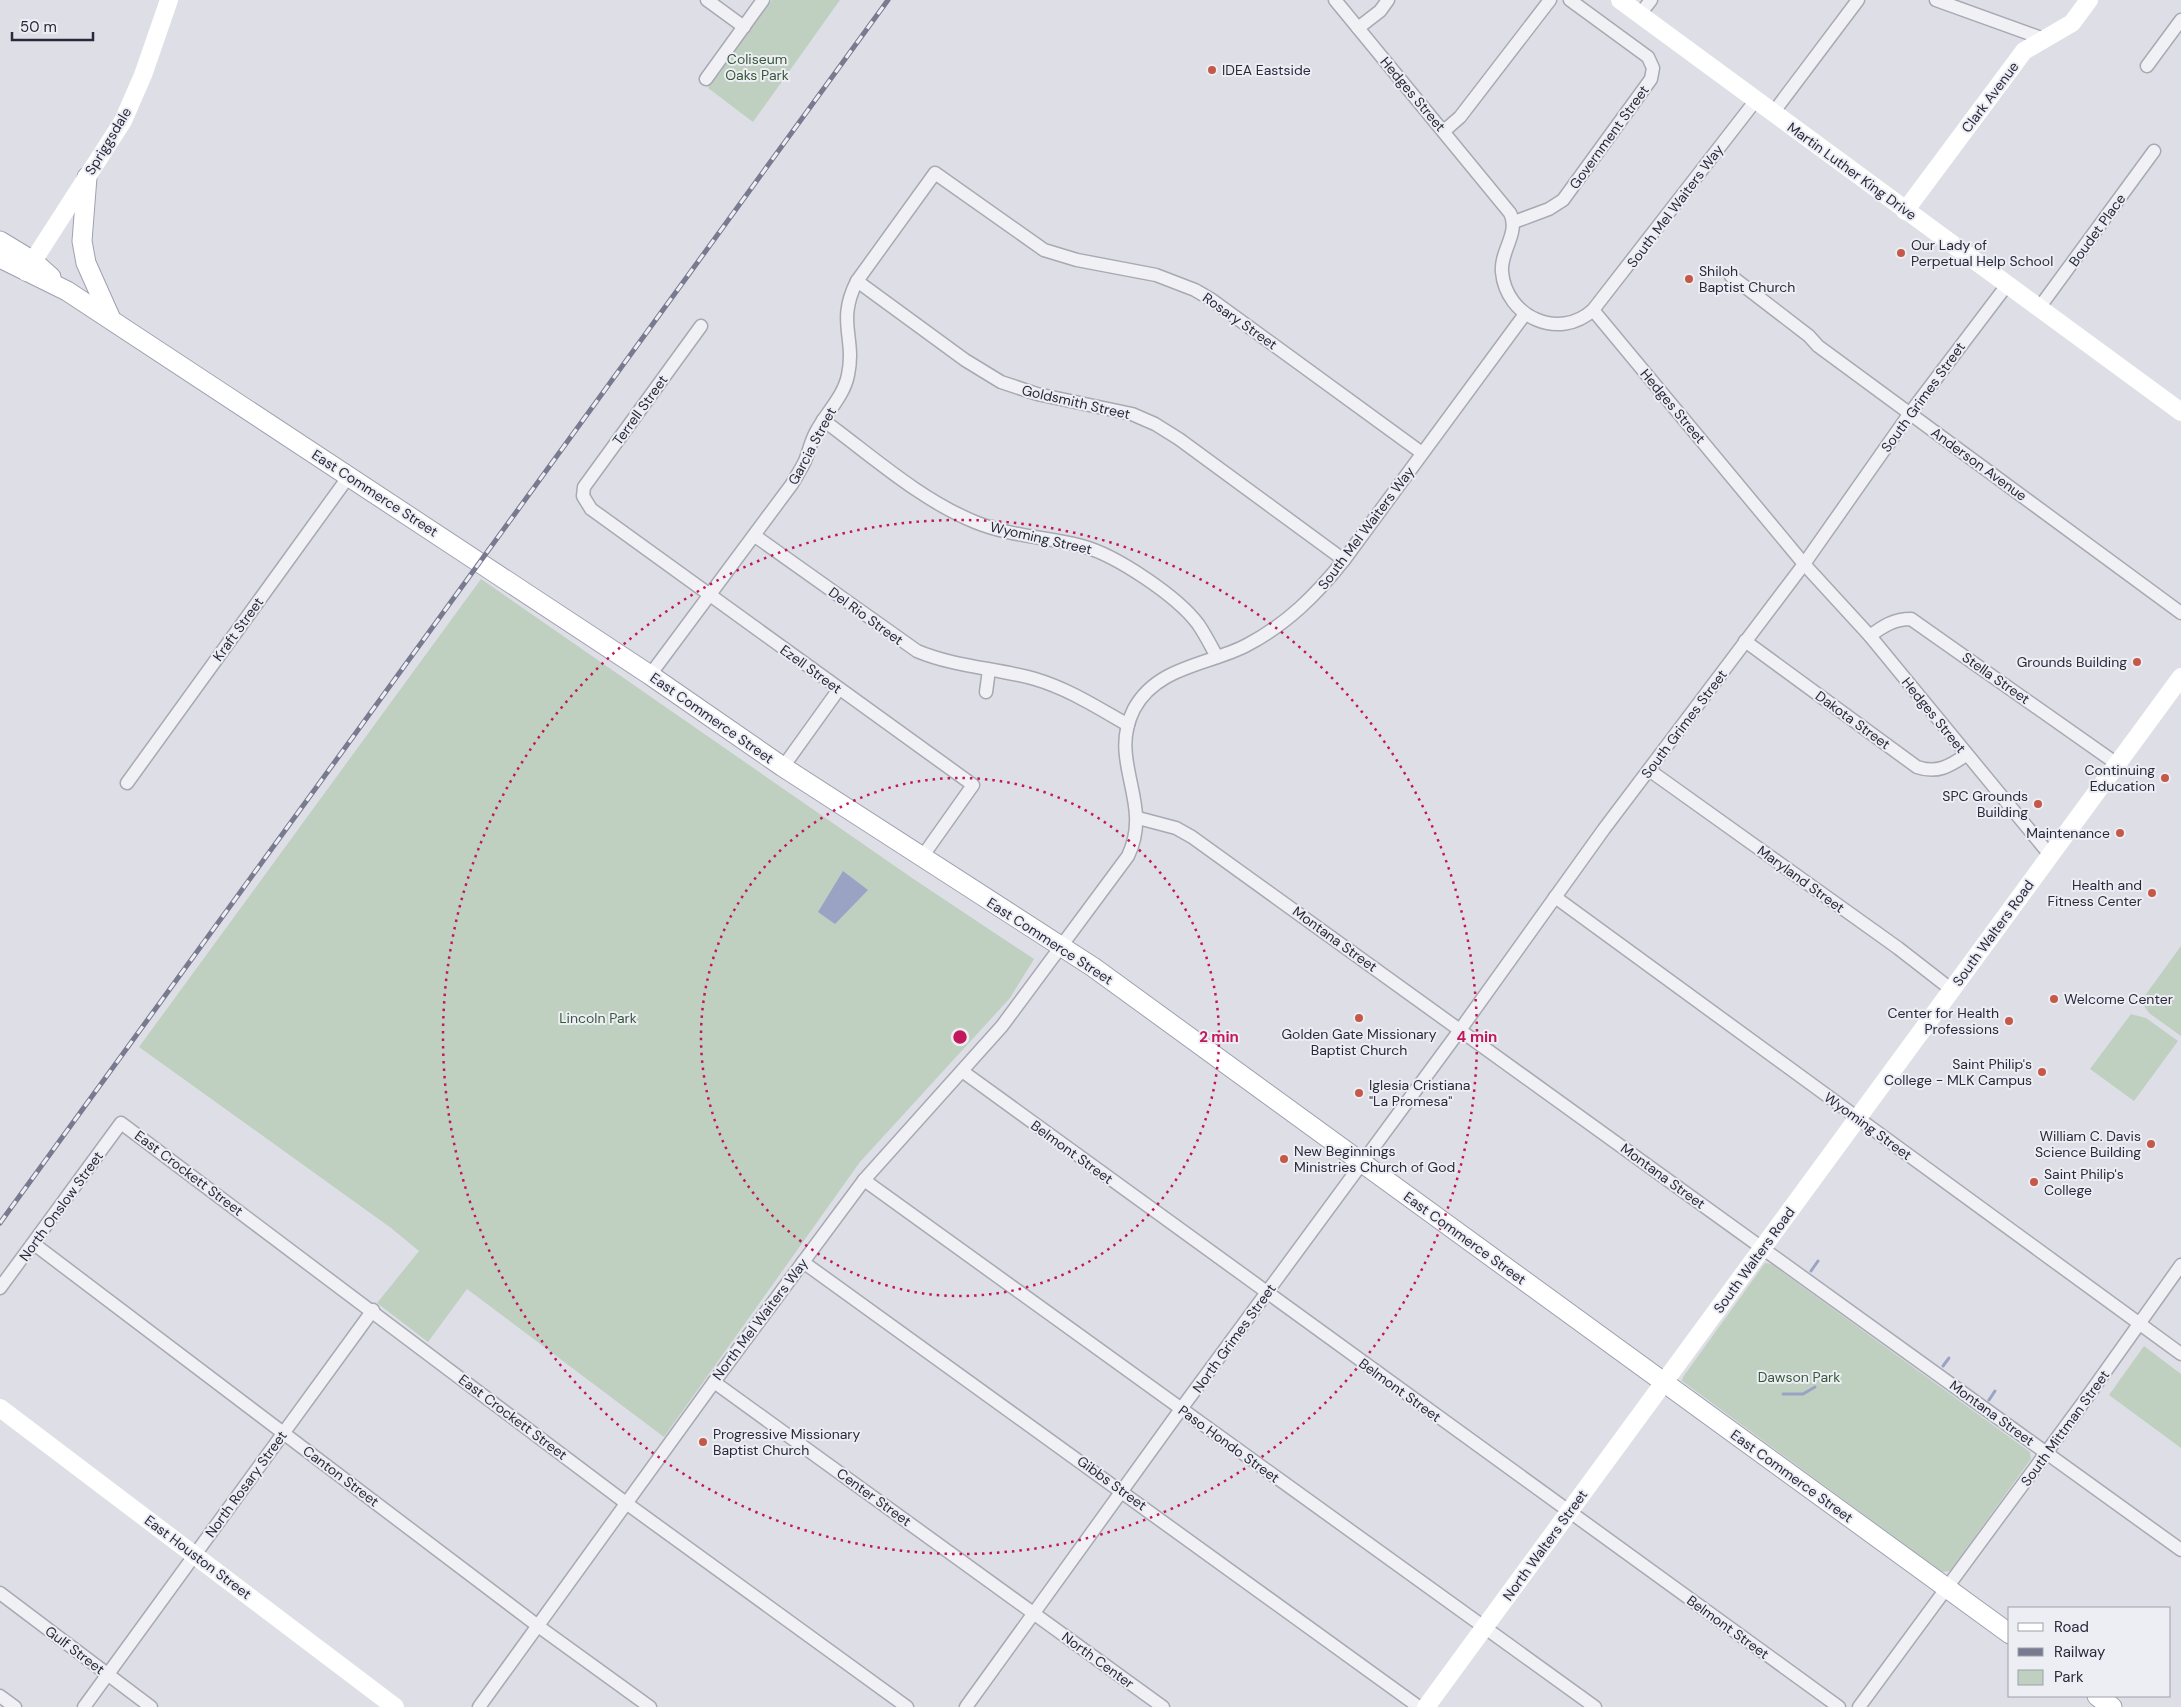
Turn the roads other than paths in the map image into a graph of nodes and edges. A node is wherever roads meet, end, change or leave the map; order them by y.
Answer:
1 (169, 0) edge
2 (707, 0) edge
3 (764, 0) edge
4 (1334, 0) edge
5 (1388, 0) edge
6 (1550, 0) edge
7 (1570, 0) edge
8 (1620, 0) edge
9 (1651, 0) edge
10 (1858, 0) edge
11 (1936, 0) edge
12 (2089, 0) edge
13 (1640, 14) junction
14 (2181, 20) edge
15 (744, 27) junction
16 (1358, 28) junction
17 (2044, 39) junction
18 (2147, 66) dead end
19 (706, 80) dead end
20 (1756, 100) junction
21 (1773, 113) junction
22 (1444, 131) junction
23 (2154, 151) dead end
24 (935, 173) joint
25 (87, 177) junction
26 (1905, 211) junction
27 (1514, 222) junction
28 (0, 240) edge
29 (0, 258) edge
30 (30, 267) junction
31 (1731, 276) dead end
32 (857, 281) junction
33 (2007, 285) junction
34 (2040, 308) junction
35 (1593, 310) junction
36 (1525, 314) junction
37 (112, 320) junction
38 (701, 326) dead end
39 (2179, 406) edge
40 (1910, 413) junction
41 (823, 420) junction
42 (1422, 453) junction
43 (349, 476) junction
44 (583, 496) joint
45 (755, 536) junction
46 (1344, 560) junction
47 (1804, 564) junction
48 (708, 594) junction
49 (2181, 613) edge
50 (1870, 636) junction
51 (1745, 641) junction
52 (1217, 657) junction
53 (989, 670) junction
54 (650, 675) junction
55 (2181, 677) edge
56 (839, 689) junction
57 (986, 692) dead end
58 (1128, 725) junction
59 (1966, 755) junction
60 (2117, 764) junction
61 (784, 767) junction
62 (1650, 770) junction
63 (127, 783) dead end
64 (1138, 818) junction
65 (2050, 855) junction
66 (922, 857) junction
67 (1555, 897) junction
68 (1062, 947) junction
69 (1952, 990) junction
70 (1460, 1030) junction
71 (962, 1072) junction
72 (1857, 1119) junction
73 (121, 1123) joint
74 (1363, 1164) junction
75 (864, 1180) junction
76 (34, 1244) junction
77 (1763, 1248) junction
78 (803, 1262) junction
79 (2181, 1265) edge
80 (0, 1288) edge
81 (1267, 1294) junction
82 (373, 1310) junction
83 (2139, 1324) junction
84 (2181, 1354) edge
85 (714, 1382) junction
86 (1664, 1383) junction
87 (0, 1408) edge
88 (1181, 1409) junction
89 (284, 1432) junction
90 (2047, 1453) junction
91 (1122, 1491) junction
92 (626, 1503) junction
93 (1569, 1513) junction
94 (2181, 1550) edge
95 (195, 1555) junction
96 (1947, 1589) junction
97 (0, 1593) edge
98 (1033, 1612) junction
99 (538, 1626) junction
100 (1484, 1627) junction
101 (2008, 1633) edge
102 (107, 1674) junction
103 (0, 1696) edge
104 (2098, 1697) edge
105 (15, 1707) edge
106 (84, 1707) edge
107 (150, 1707) edge
108 (396, 1707) edge
109 (479, 1707) edge
110 (650, 1707) edge
111 (907, 1707) edge
112 (966, 1707) edge
113 (1163, 1707) edge
114 (1419, 1707) edge
115 (1426, 1707) edge
116 (1595, 1707) edge
117 (1839, 1707) edge
118 (1859, 1707) edge
119 (2112, 1707) edge

1 - 25 main road, Spriggsdale
2 - 15 street
3 - 15 street
4 - 16 street, Hedges Street
5 - 16 street
6 - 22 street
7 - 27 street, Government Street
8 - 13 main road, Martin Luther King Drive
9 - 13 street
10 - 21 street
11 - 17 street
12 - 17 main road, Clark Avenue
13 - 20 main road, Martin Luther King Drive
14 - 18 street
15 - 19 street
16 - 22 street, Hedges Street
17 - 26 main road, Clark Avenue
20 - 21 main road, Martin Luther King Drive
20 - 35 street, South Mel Waiters Way
21 - 26 main road, Martin Luther King Drive
22 - 27 street, Hedges Street
23 - 34 street, Boudet Place
24 - 32 street, Garcia Street
24 - 42 street, Rosary Street
25 - 30 main road, Spriggsdale
25 - 37 main road
26 - 33 main road, Martin Luther King Drive
27 - 36 street
28 - 30 main road, East Commerce Street
29 - 30 main road, East Commerce Street
30 - 37 main road, East Commerce Street
31 - 40 street, Anderson Avenue
32 - 41 street, Garcia Street
32 - 46 street, Goldsmith Street
33 - 34 main road, Martin Luther King Drive
33 - 40 street, South Grimes Street
34 - 39 main road, Martin Luther King Drive
35 - 36 street
35 - 47 street, Hedges Street
36 - 42 street, South Mel Waiters Way
37 - 43 main road, East Commerce Street
38 - 44 street, Terrell Street
40 - 47 street, South Grimes Street
40 - 49 street, Anderson Avenue
41 - 45 street, Garcia Street
41 - 52 street, Wyoming Street
42 - 46 street, South Mel Waiters Way
43 - 54 main road, East Commerce Street
43 - 63 street, Kraft Street
44 - 48 street, Ezell Street
45 - 48 street, Garcia Street
45 - 53 street, Del Rio Street
46 - 52 street, South Mel Waiters Way
47 - 50 street, Hedges Street
47 - 51 street, South Grimes Street
48 - 54 street, Garcia Street
48 - 56 street, Ezell Street
50 - 59 street, Hedges Street
50 - 60 street, Stella Street
51 - 59 street, Dakota Street
51 - 62 street, South Grimes Street
52 - 58 street, South Mel Waiters Way
53 - 57 street
53 - 58 street, Del Rio Street
54 - 61 main road, East Commerce Street
55 - 60 main road, South Walters Road
56 - 61 street
56 - 66 street, Ezell Street
58 - 64 street, South Mel Waiters Way
59 - 65 street, Hedges Street
60 - 65 main road, South Walters Road
61 - 66 main road, East Commerce Street
62 - 67 street, South Grimes Street
62 - 69 street, Maryland Street
64 - 68 street, South Mel Waiters Way
64 - 70 street, Montana Street
65 - 69 main road, South Walters Road
66 - 68 main road, East Commerce Street
67 - 70 street, South Grimes Street
67 - 72 street, Wyoming Street
68 - 71 street, North Mel Waiters Way
68 - 74 main road, East Commerce Street
69 - 72 main road, South Walters Road
70 - 74 street, South Grimes Street
70 - 77 street, Montana Street
71 - 75 street, North Mel Waiters Way
71 - 81 street, Belmont Street
72 - 77 main road, South Walters Road
72 - 83 street, Wyoming Street
73 - 76 street, North Onslow Street
73 - 82 street, East Crockett Street
74 - 81 street, North Grimes Street
74 - 86 main road, East Commerce Street
75 - 78 street, North Mel Waiters Way
75 - 88 street, Paso Hondo Street
76 - 80 street, North Onslow Street
76 - 89 street, Canton Street
77 - 86 main road, South Walters Road
77 - 90 street, Montana Street
78 - 85 street, North Mel Waiters Way
78 - 91 street, Gibbs Street
79 - 83 street, South Mittman Street
81 - 88 street, North Grimes Street
81 - 93 street, Belmont Street
82 - 89 street, North Rosary Street
82 - 92 street, East Crockett Street
83 - 84 street, Wyoming Street
83 - 90 street, South Mittman Street
85 - 92 street, North Mel Waiters Way
85 - 98 street, Center Street
86 - 93 main road, North Walters Street
86 - 96 main road, East Commerce Street
87 - 95 main road, East Houston Street
88 - 91 street, North Grimes Street
88 - 100 street, Paso Hondo Street
89 - 95 street, North Rosary Street
89 - 99 street, Canton Street
90 - 94 street, Montana Street
90 - 96 street, South Mittman Street
91 - 98 street, North Grimes Street
91 - 114 street, Gibbs Street
92 - 99 street, North Mel Waiters Way
92 - 111 street, East Crockett Street
93 - 100 main road, North Walters Street
93 - 117 street, Belmont Street
95 - 102 street, North Rosary Street
95 - 108 main road, East Houston Street
96 - 101 main road, East Commerce Street
96 - 118 street, South Mittman Street
97 - 102 street, Gulf Street
98 - 112 street, North Grimes Street
98 - 113 street, North Center
99 - 109 street, North Mel Waiters Way
99 - 110 street, Canton Street
100 - 115 main road, North Walters Street
100 - 116 street, Paso Hondo Street
102 - 106 street, North Rosary Street
102 - 107 street, Gulf Street
103 - 105 street
104 - 119 main road

